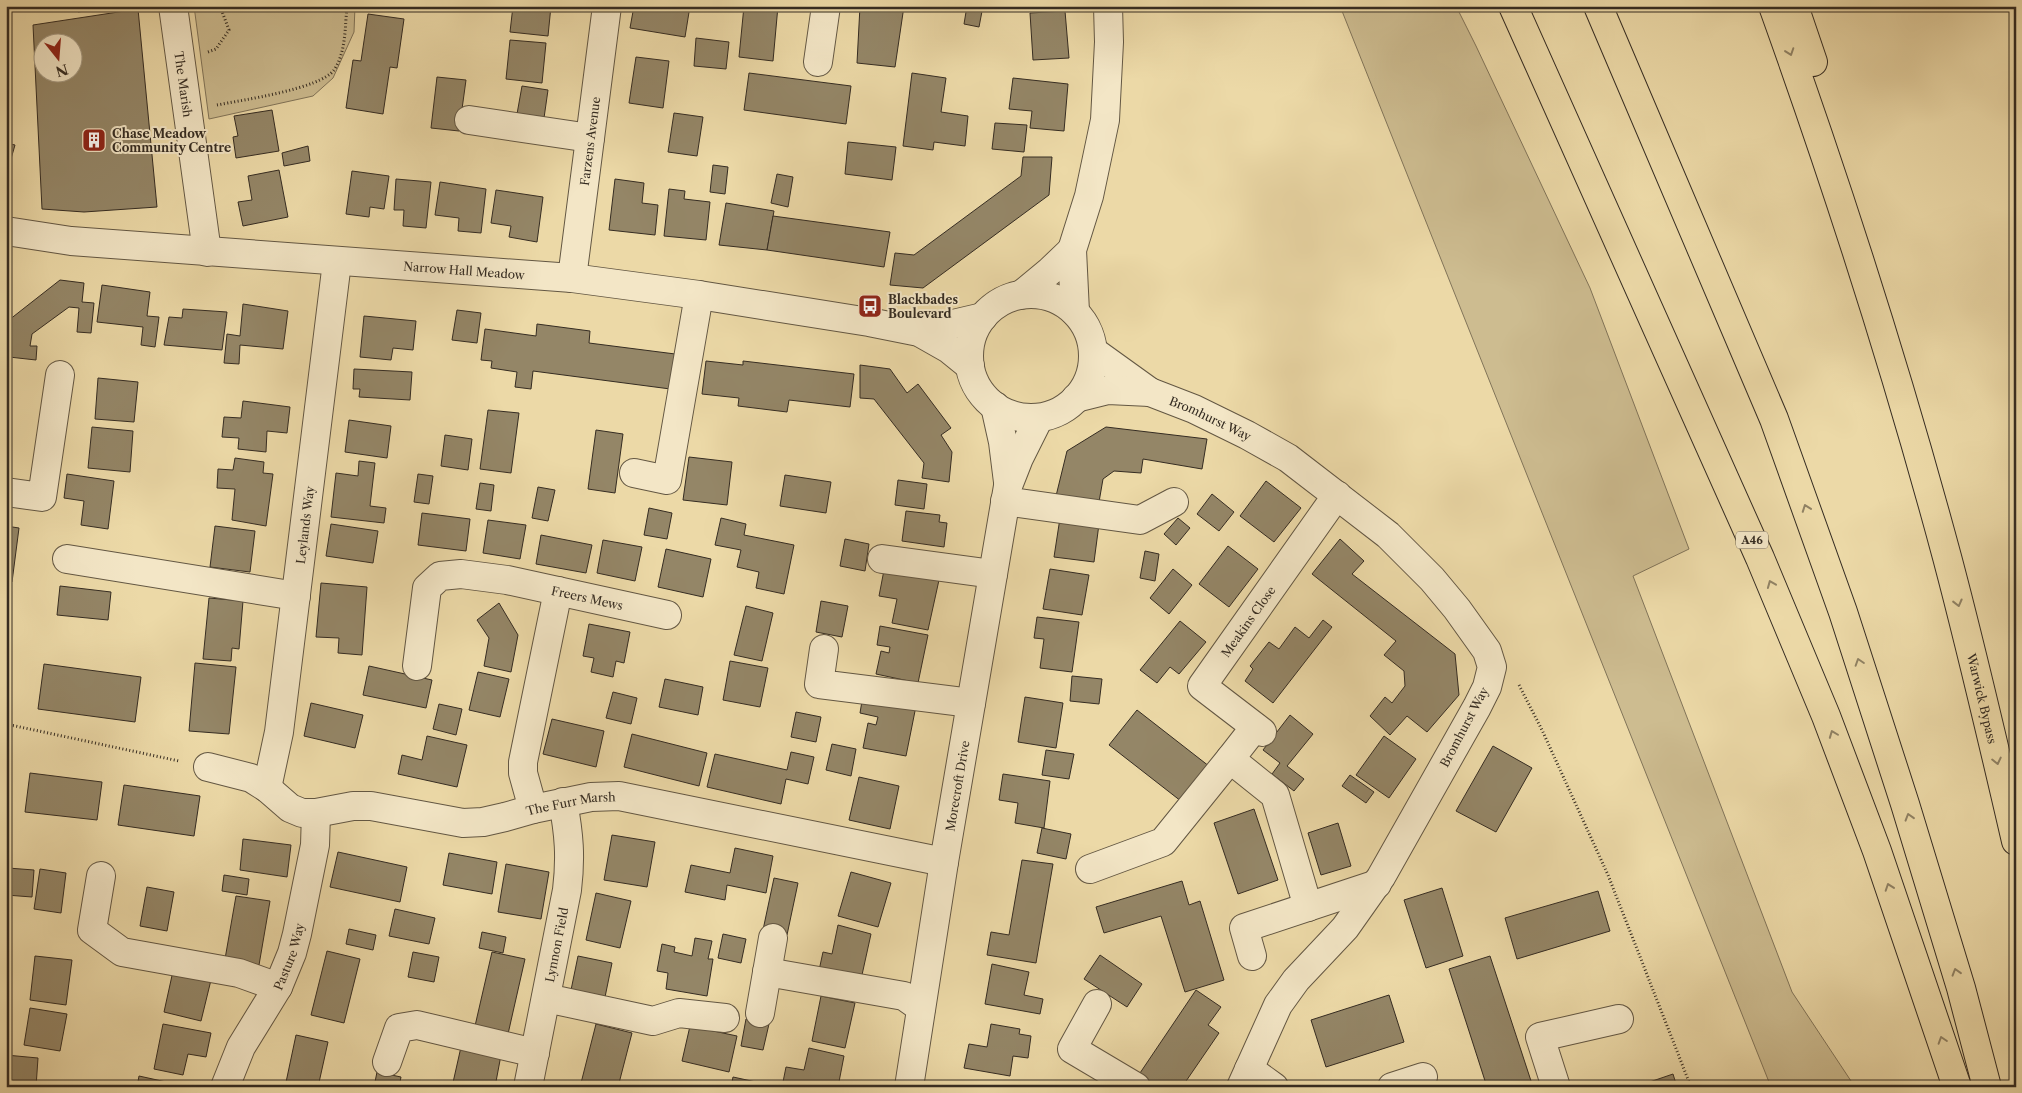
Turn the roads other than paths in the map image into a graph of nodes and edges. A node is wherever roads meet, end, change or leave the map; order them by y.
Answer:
1 (174, 6) edge
2 (607, 6) edge
3 (826, 6) edge
4 (1108, 6) edge
5 (1513, 6) edge
6 (1598, 6) edge
7 (1773, 6) edge
8 (1794, 6) edge
9 (818, 62) dead end
10 (469, 120) dead end
11 (590, 138) junction
12 (6, 231) edge
13 (1072, 250) junction
14 (207, 252) junction
15 (337, 262) junction
16 (572, 278) junction
17 (699, 295) junction
18 (1021, 295) junction
19 (1075, 312) junction
20 (983, 317) junction
21 (919, 332) junction
22 (1093, 351) junction
23 (970, 366) junction
24 (60, 375) dead end
25 (1150, 392) junction
26 (1076, 398) junction
27 (995, 406) junction
28 (1039, 418) junction
29 (634, 473) dead end
30 (6, 492) edge
31 (1007, 494) junction
32 (1337, 495) junction
33 (1174, 502) dead end
34 (1946, 556) junction
35 (67, 559) dead end
36 (882, 559) dead end
37 (993, 574) junction
38 (558, 591) junction
39 (296, 596) junction
40 (667, 615) dead end
41 (824, 650) dead end
42 (417, 666) dead end
43 (971, 703) junction
44 (1230, 760) junction
45 (208, 767) road end
46 (267, 788) junction
47 (563, 802) junction
48 (533, 809) junction
49 (316, 813) junction
50 (2016, 842) edge
51 (944, 862) junction
52 (1090, 869) dead end
53 (101, 876) dead end
54 (1377, 884) junction
55 (1308, 907) junction
56 (773, 938) dead end
57 (1252, 956) dead end
58 (767, 972) junction
59 (278, 987) junction
60 (546, 998) junction
61 (1097, 1004) dead end
62 (921, 1008) junction
63 (760, 1013) dead end
64 (725, 1018) dead end
65 (1619, 1018) dead end
66 (534, 1053) junction
67 (387, 1062) dead end
68 (1423, 1077) dead end
69 (1245, 1078) edge
70 (226, 1087) edge
71 (528, 1087) edge
72 (908, 1087) edge
73 (1136, 1087) edge
74 (1274, 1087) edge
75 (1392, 1087) edge
76 (1556, 1087) edge
77 (1957, 1087) edge
78 (1987, 1087) edge

1 - 14 street, The Marish
2 - 11 street, Farzens Avenue
3 - 9 street
4 - 13 street
77 -> 5 highway, A46
78 -> 6 highway
7 -> 34 highway
8 - 34 highway
10 - 11 street
11 - 16 street, Farzens Avenue
12 - 14 street, Narrow Hall Meadow
13 - 18 street
13 - 19 street
14 - 15 street, Narrow Hall Meadow
15 - 16 street, Narrow Hall Meadow
15 - 39 street, Leylands Way
16 - 17 street, Narrow Hall Meadow
17 - 21 street, Narrow Hall Meadow
17 - 29 street
18 - 19 street
18 - 20 street
19 - 22 street
20 - 21 street, Narrow Hall Meadow
20 - 23 street
21 - 23 street, Narrow Hall Meadow
22 - 25 street, Bromhurst Way
22 - 26 street
23 - 27 street
24 - 30 street
25 - 26 street, Bromhurst Way
25 - 32 street, Bromhurst Way
26 - 28 street
27 - 28 street
27 - 31 street, Morecroft Drive
28 - 31 street, Morecroft Drive
31 - 33 street
31 - 37 street, Morecroft Drive
32 - 44 street, Meakins Close
32 - 54 street, Bromhurst Way
34 -> 50 highway, Warwick Bypass
35 - 39 street
36 - 37 street
37 - 43 street, Morecroft Drive
38 - 40 street, Freers Mews
38 - 42 street, Freers Mews
38 - 48 street
39 - 46 street, Leylands Way
41 - 43 street
43 - 51 street, Morecroft Drive
44 - 52 street
44 - 55 street
45 - 46 street, The Furr Marsh
46 - 49 street, The Furr Marsh
47 - 48 street, The Furr Marsh
47 - 51 street, The Furr Marsh
47 - 60 street, Lynnon Field
48 - 49 street, The Furr Marsh
49 - 59 street, Pasture Way
51 - 62 street, Morecroft Drive
53 - 59 street
54 - 55 street
54 - 69 street, Bromhurst Way
55 - 57 street
56 - 58 street
58 - 62 street
58 - 63 street
59 - 70 street, Pasture Way
60 - 64 street
60 - 66 street, Lynnon Field
61 - 73 street
62 - 72 street, Morecroft Drive
65 - 76 street
66 - 67 street
66 - 71 street, Lynnon Field
68 - 75 street
69 - 74 street

